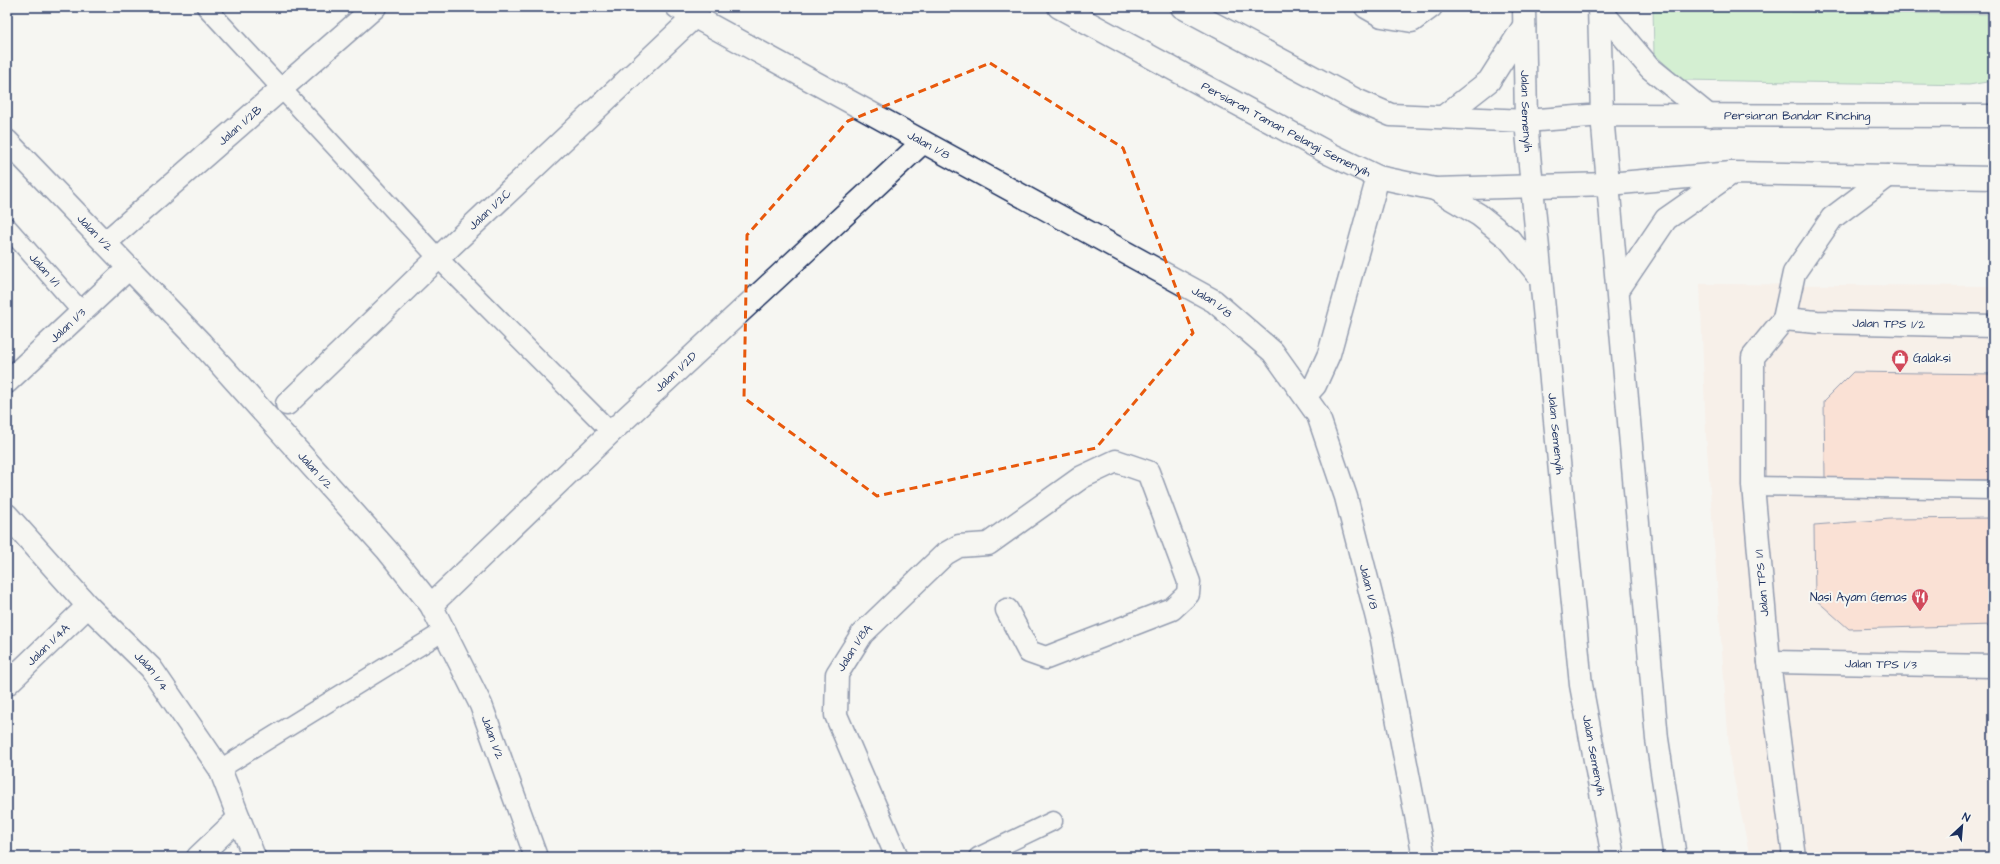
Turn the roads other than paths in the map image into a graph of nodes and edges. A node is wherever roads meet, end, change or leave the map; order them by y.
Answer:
1 (206, 7) edge
2 (375, 7) edge
3 (1059, 7) edge
4 (1182, 7) edge
5 (1366, 7) edge
6 (1430, 7) edge
7 (1599, 8) edge
8 (685, 12) edge
9 (1524, 16) edge
10 (281, 90) junction
11 (1602, 115) junction
12 (1709, 116) junction
13 (1993, 116) edge
14 (1442, 117) junction
15 (1526, 121) junction
16 (7, 141) edge
17 (923, 142) junction
18 (1732, 173) junction
19 (1888, 176) junction
20 (1378, 177) junction
21 (1993, 178) edge
22 (1609, 184) junction
23 (1532, 187) junction
24 (1435, 189) junction
25 (7, 228) edge
26 (105, 243) junction
27 (438, 258) junction
28 (129, 268) junction
29 (1541, 278) junction
30 (1618, 290) junction
31 (82, 312) junction
32 (1784, 320) junction
33 (1993, 326) edge
34 (7, 382) edge
35 (1304, 396) junction
36 (287, 404) dead end
37 (611, 432) junction
38 (1753, 486) junction
39 (1993, 490) edge
40 (7, 515) edge
41 (431, 605) junction
42 (88, 606) junction
43 (1007, 610) dead end
44 (444, 631) junction
45 (1769, 662) junction
46 (1993, 666) edge
47 (7, 684) edge
48 (220, 769) junction
49 (239, 818) junction
50 (1053, 821) dead end
51 (198, 857) edge
52 (254, 857) edge
53 (536, 857) edge
54 (897, 857) edge
55 (978, 857) edge
56 (1424, 857) edge
57 (1613, 857) edge
58 (1674, 857) edge
59 (1794, 857) edge

1 - 10 lane
2 - 10 street, Jalan 1/2B
3 - 20 street, Persiaran Taman Pelangi Semenyih
4 - 14 street
5 - 6 street
7 - 11 street
7 - 12 street
8 - 17 street, Jalan 1/8
8 - 27 street, Jalan 1/2C
9 - 14 street
9 - 15 street, Jalan Semenyih
10 - 26 street, Jalan 1/2B
10 - 27 lane
11 - 12 street, Persiaran Bandar Rinching
11 - 15 street, Persiaran Bandar Rinching
11 - 22 street
12 - 13 street, Persiaran Bandar Rinching
14 - 15 street
15 - 23 street, Jalan Semenyih
16 - 26 street, Jalan 1/2
17 - 35 street, Jalan 1/8
17 - 37 street, Jalan 1/2D
18 - 19 street
18 - 22 street
18 - 30 street
19 - 21 street
19 - 32 street
20 - 24 street, Persiaran Taman Pelangi Semenyih
20 - 35 street
22 - 23 street, Persiaran Taman Pelangi Semenyih
22 - 30 street
23 - 24 street, Persiaran Taman Pelangi Semenyih
23 - 29 street, Jalan Semenyih
24 - 29 street
25 - 31 lane, Jalan 1/1
26 - 28 street, Jalan 1/2
27 - 36 street, Jalan 1/2C
27 - 37 lane
28 - 31 street, Jalan 1/3
28 - 41 street, Jalan 1/2
29 - 57 street, Jalan Semenyih
30 - 58 street
31 - 34 street, Jalan 1/3
32 - 33 street, Jalan TPS 1/2
32 - 38 street, Jalan TPS 1/1
35 - 56 street, Jalan 1/8
37 - 41 street, Jalan 1/2D
38 - 39 lane
38 - 45 street, Jalan TPS 1/1
40 - 42 street, Jalan 1/4
41 - 44 street, Jalan 1/2
42 - 47 street, Jalan 1/4A
42 - 48 street, Jalan 1/4
43 - 54 street, Jalan 1/8A
44 - 48 lane
44 - 53 street, Jalan 1/2
45 - 46 street, Jalan TPS 1/3
45 - 59 street, Jalan TPS 1/1
48 - 49 street, Jalan 1/4
49 - 51 street
49 - 52 street, Jalan 1/4
50 - 55 lane

